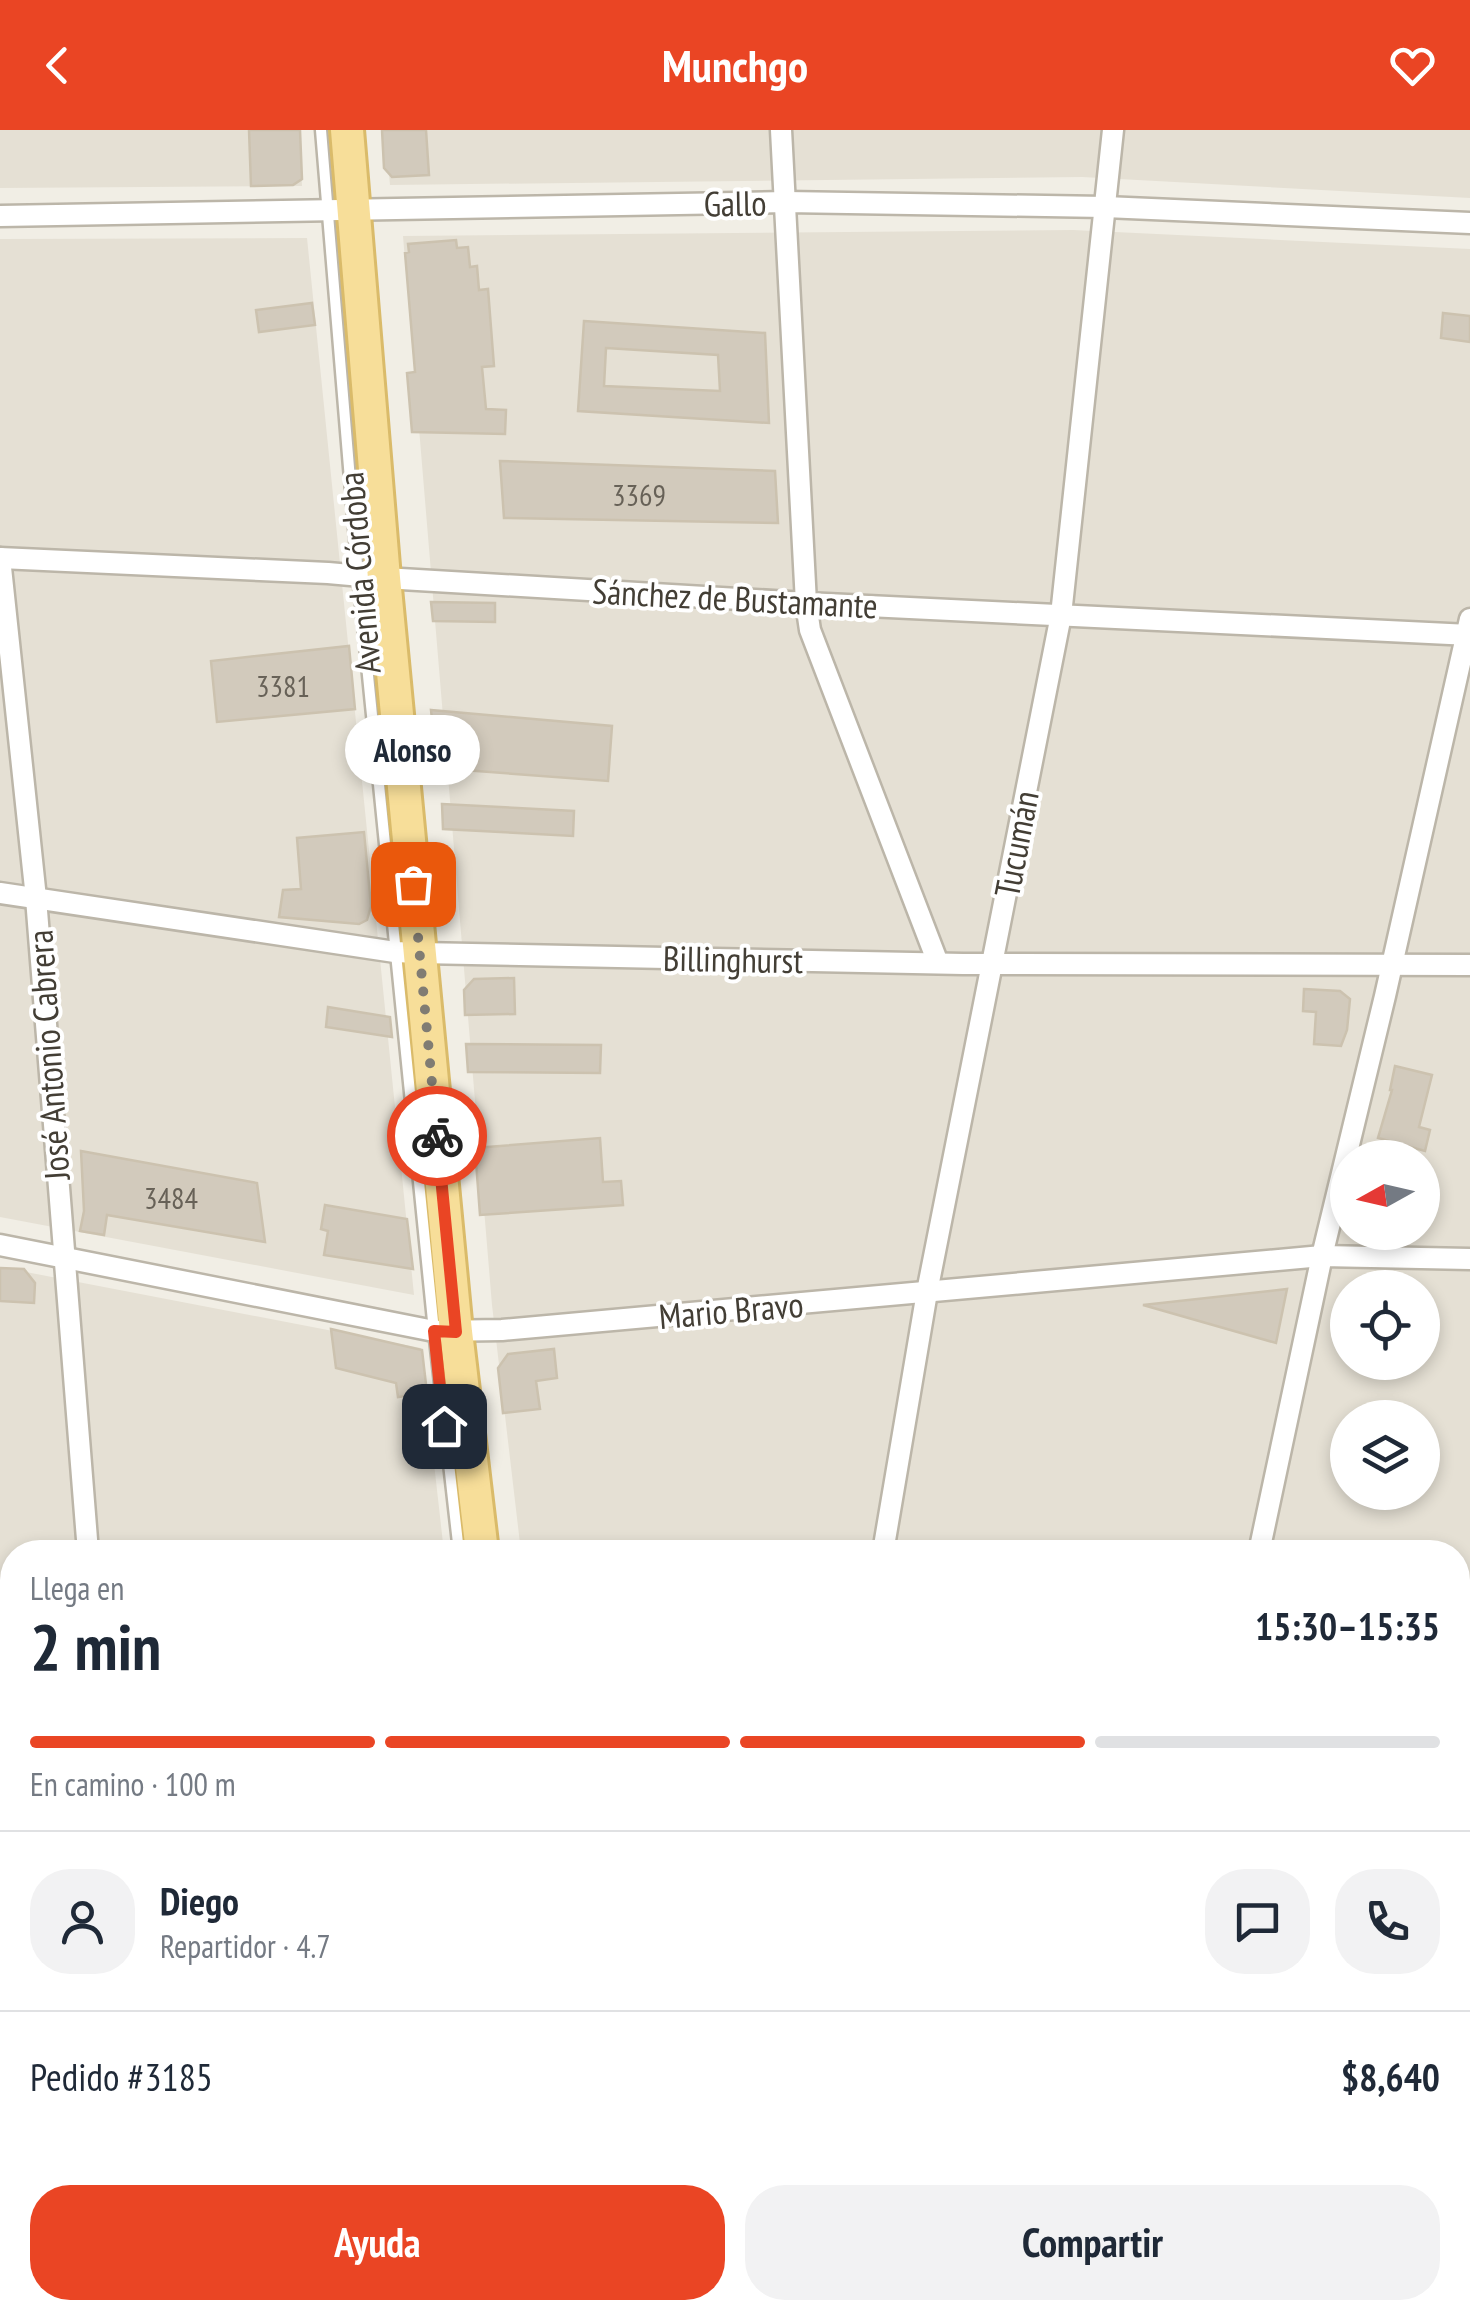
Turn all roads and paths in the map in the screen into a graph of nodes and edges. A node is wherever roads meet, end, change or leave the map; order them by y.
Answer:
1 (321, 130) edge
2 (347, 130) edge
3 (781, 130) edge
4 (1113, 130) edge
5 (786, 202) junction
6 (1105, 206) junction
7 (339, 210) junction
8 (0, 216) edge
9 (1470, 222) edge
10 (0, 558) edge
11 (371, 577) junction
12 (806, 603) junction
13 (1061, 615) junction
14 (1469, 630) edge
15 (0, 893) edge
16 (36, 898) junction
17 (408, 953) junction
18 (938, 963) junction
19 (991, 964) junction
20 (1470, 965) edge
21 (1391, 966) junction
22 (0, 1245) edge
23 (62, 1256) junction
24 (1322, 1256) junction
25 (1470, 1259) edge
26 (927, 1292) junction
27 (445, 1332) junction
28 (87, 1540) edge
29 (459, 1540) edge
30 (480, 1540) edge
31 (885, 1540) edge
32 (1262, 1540) edge

1 - 7 lane, Avenida Córdoba
2 - 7 main road, Avenida Córdoba
3 - 5 street
4 - 6 street, Tucumán
5 - 6 street, Gallo
5 - 7 street, Gallo
5 - 12 street
6 - 9 street, Gallo
6 - 13 street, Tucumán
7 - 8 street, Gallo
7 - 11 main road, Avenida Córdoba
10 - 11 street, Sánchez de Bustamante
10 - 16 street, José Antonio Cabrera
11 - 12 street, Sánchez de Bustamante
11 - 17 main road, Avenida Córdoba
12 - 13 street, Sánchez de Bustamante
12 - 18 street
13 - 14 street, Sánchez de Bustamante
13 - 19 street, Tucumán
14 - 21 street
15 - 16 street, Billinghurst
16 - 17 street, Billinghurst
16 - 23 street, José Antonio Cabrera
17 - 18 street, Billinghurst
17 - 27 main road, Avenida Córdoba
18 - 19 street, Billinghurst
19 - 21 street, Billinghurst
19 - 26 street, Tucumán
20 - 21 street, Billinghurst
21 - 24 street
22 - 23 street, Mario Bravo
23 - 27 street, Mario Bravo
23 - 28 street, José Antonio Cabrera
24 - 25 street, Mario Bravo
24 - 26 street, Mario Bravo
24 - 32 street
26 - 27 street, Mario Bravo
26 - 31 street, Tucumán
27 - 29 lane, Avenida Córdoba
27 - 30 main road, Avenida Córdoba

